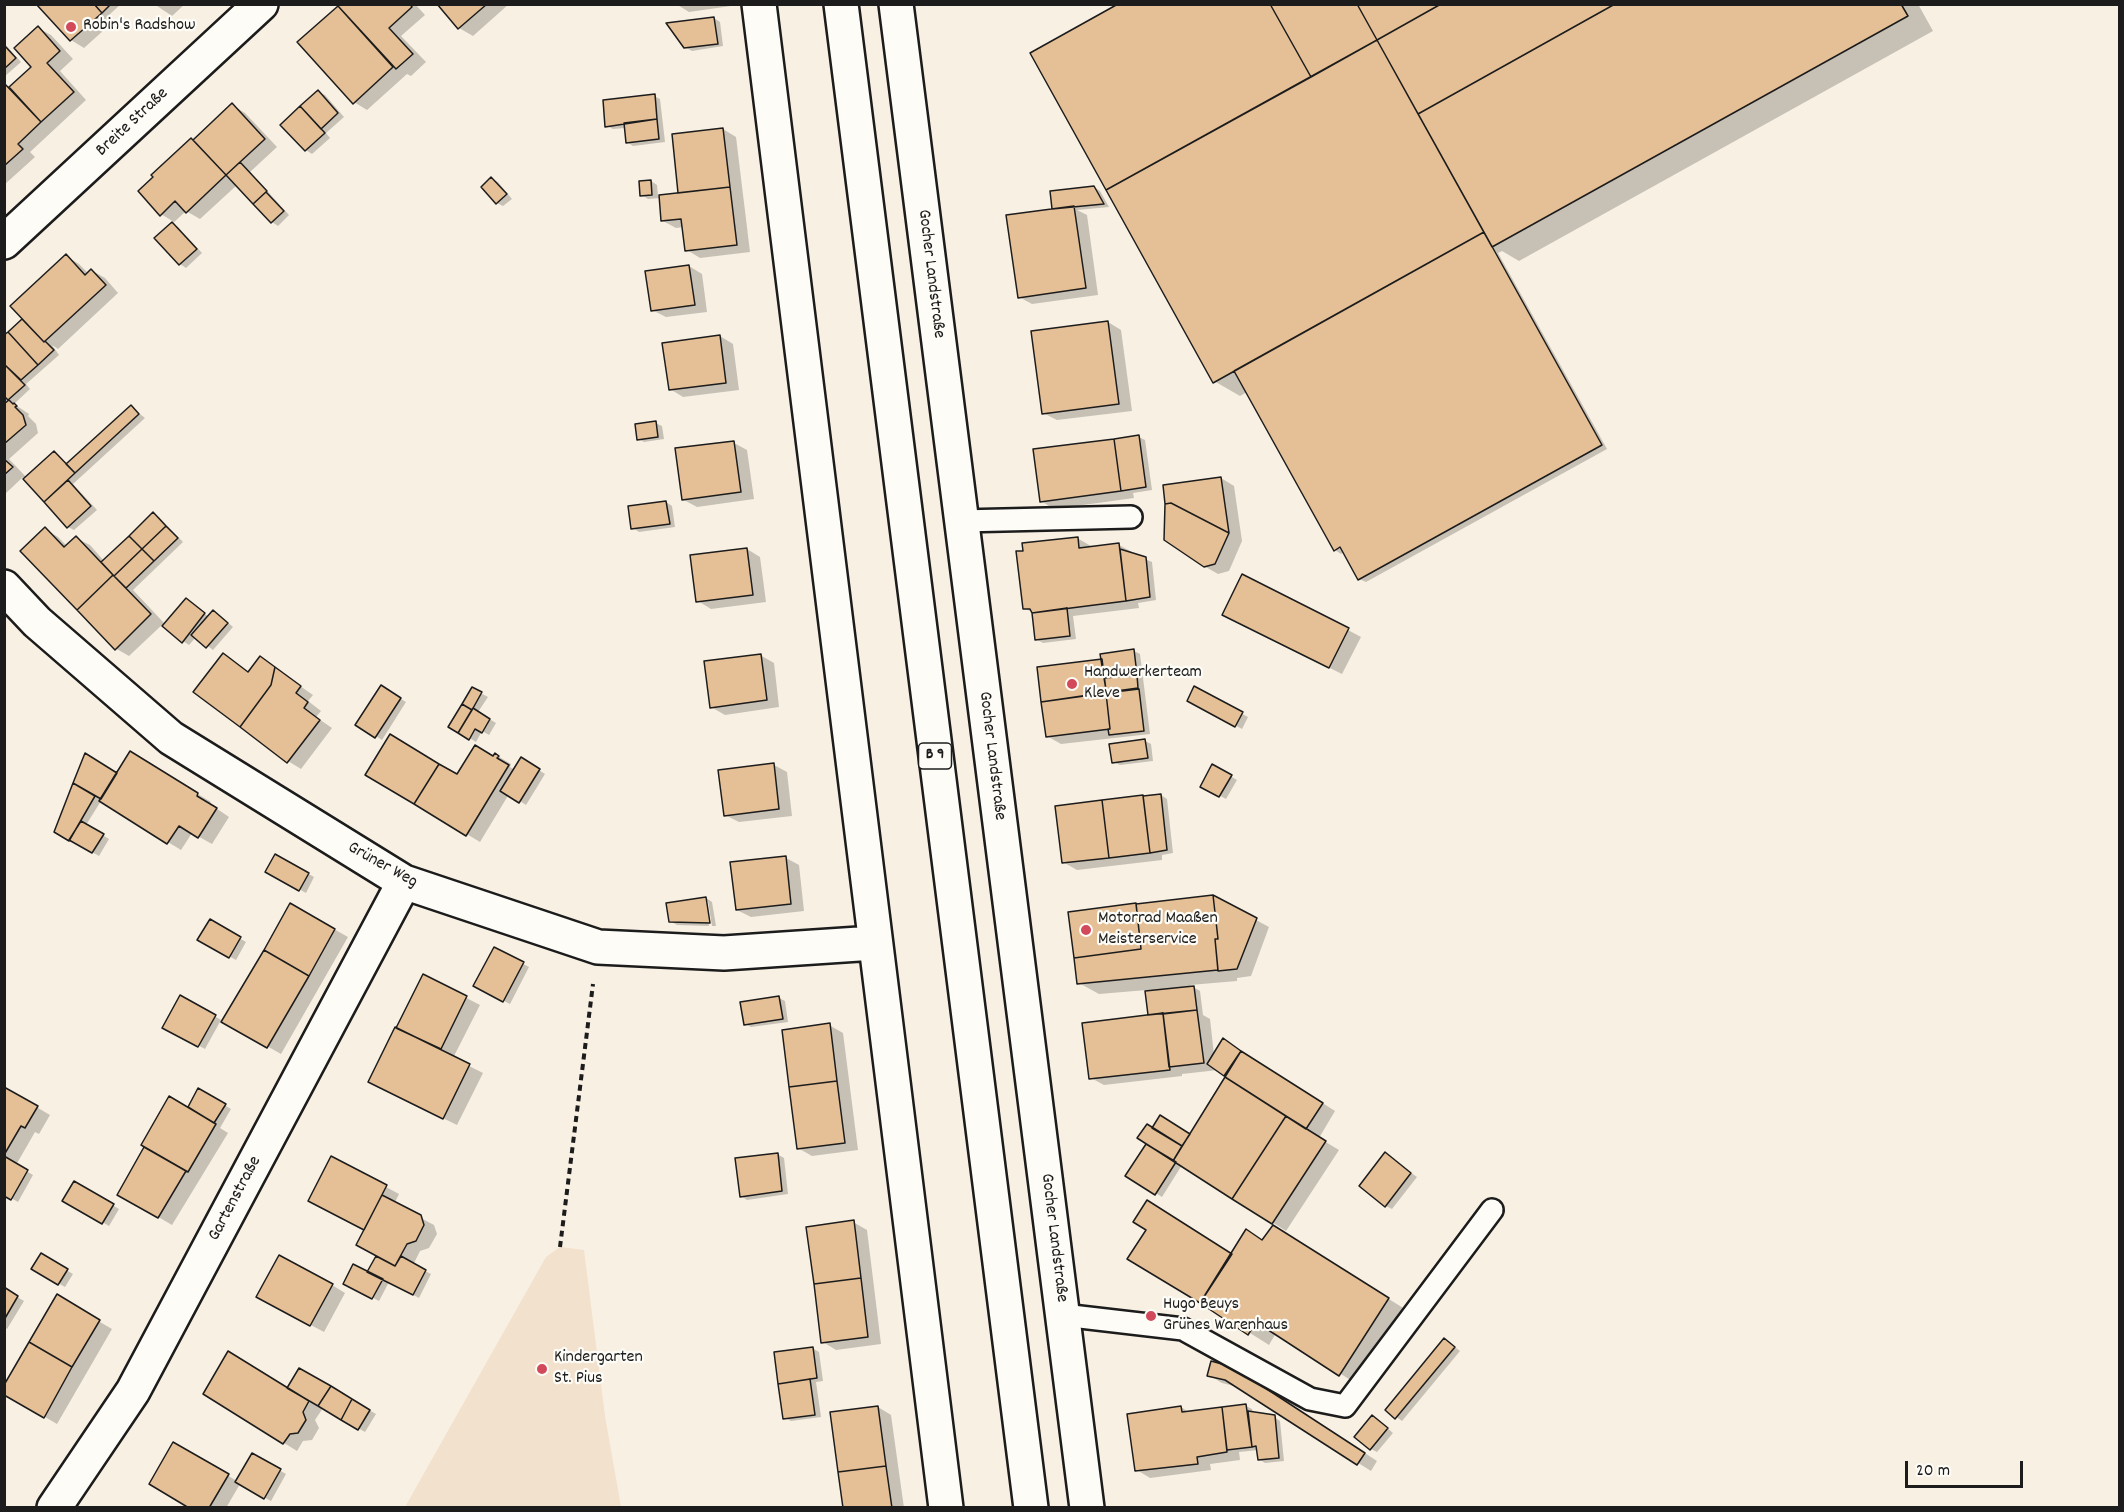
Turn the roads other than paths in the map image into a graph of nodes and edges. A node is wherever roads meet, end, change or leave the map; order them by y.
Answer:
1 (261, 4) edge
2 (759, 4) edge
3 (841, 4) edge
4 (896, 4) edge
5 (4, 242) edge
6 (1131, 517) dead end
7 (962, 521) junction
8 (4, 587) edge
9 (405, 882) junction
10 (874, 943) junction
11 (1492, 1210) dead end
12 (1063, 1315) junction
13 (54, 1508) edge
14 (946, 1508) edge
15 (1031, 1508) edge
16 (1087, 1508) edge

1 - 5 street, Breite Straße
2 - 10 street
3 - 15 street, B 9
4 - 7 street, Gocher Landstraße
6 - 7 lane
7 - 12 street, Gocher Landstraße
8 - 9 street, Grüner Weg
9 - 10 street, Grüner Weg
9 - 13 street, Gartenstraße
10 - 14 street
11 - 12 lane
12 - 16 street, Gocher Landstraße

